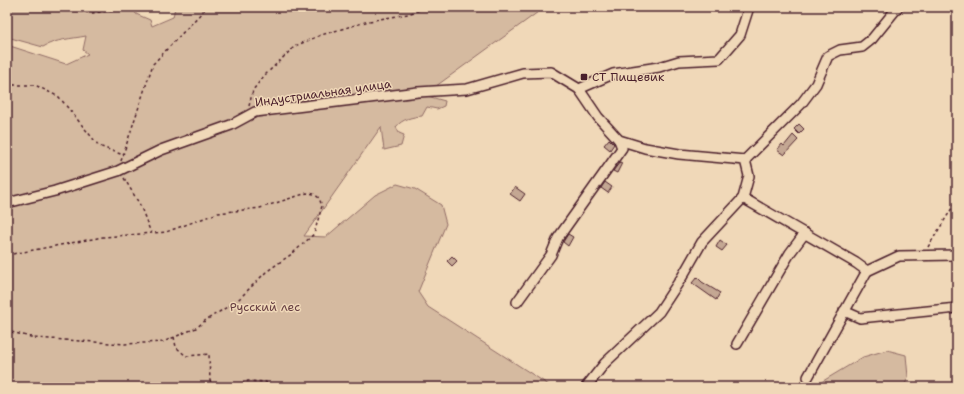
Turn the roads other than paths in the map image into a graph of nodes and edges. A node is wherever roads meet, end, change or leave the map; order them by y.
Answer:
1 (750, 7) edge
2 (898, 7) edge
3 (579, 89) junction
4 (619, 140) junction
5 (745, 160) junction
6 (743, 198) junction
7 (7, 203) edge
8 (805, 233) junction
9 (957, 255) edge
10 (866, 271) junction
11 (517, 302) dead end
12 (957, 308) edge
13 (844, 311) junction
14 (737, 344) dead end
15 (808, 377) dead end
16 (586, 387) edge

1 - 3 street
2 - 5 street
3 - 4 street
3 - 7 street, Индустриальная улица
4 - 5 street
4 - 11 street
5 - 6 street
6 - 8 street
6 - 16 street
8 - 10 street
8 - 14 street
9 - 10 street
10 - 13 street
12 - 13 street
13 - 15 street

